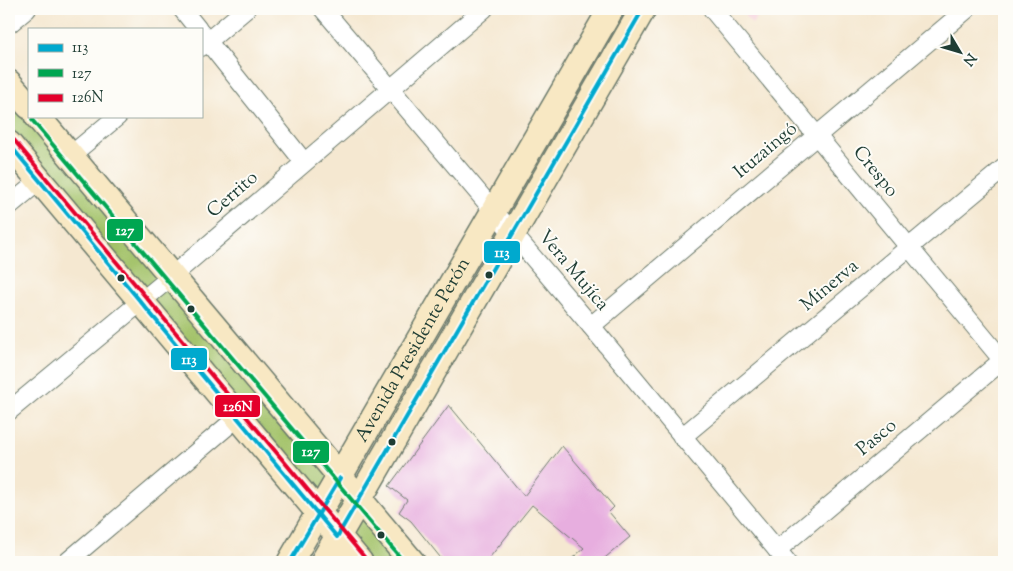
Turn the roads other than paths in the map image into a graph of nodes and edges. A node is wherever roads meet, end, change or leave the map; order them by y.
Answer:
1 (27, 9) edge
2 (182, 9) edge
3 (246, 9) edge
4 (323, 9) edge
5 (484, 9) edge
6 (611, 9) edge
7 (644, 9) edge
8 (712, 9) edge
9 (967, 9) edge
10 (9, 24) edge
11 (196, 28) edge
12 (202, 37) edge
13 (9, 83) edge
14 (390, 88) junction
15 (28, 105) edge
16 (39, 118) edge
17 (116, 118) edge
18 (817, 136) junction
19 (9, 144) edge
20 (70, 156) junction
21 (304, 162) junction
22 (1004, 168) edge
23 (39, 181) junction
24 (9, 206) edge
25 (495, 211) junction
26 (513, 233) junction
27 (909, 248) junction
28 (172, 276) junction
29 (141, 302) junction
30 (591, 326) junction
31 (1004, 361) edge
32 (9, 411) edge
33 (238, 417) junction
34 (682, 437) junction
35 (340, 477) junction
36 (359, 500) junction
37 (318, 515) junction
38 (337, 537) junction
39 (782, 556) edge
40 (67, 562) edge
41 (290, 562) edge
42 (323, 562) edge
43 (360, 562) edge
44 (412, 562) edge

1 - 10 street
2 - 11 street
3 - 12 street
4 - 14 street, Vera Mujíca
5 - 14 street, Cerrito
6 - 25 main road, Avenida Presidente Perón
7 - 26 main road, Avenida Presidente Perón
8 - 18 street, Crespo
9 - 18 street, Ituzaingó
12 - 21 street
13 - 15 main road
14 - 21 street, Cerrito
14 - 25 street, Vera Mujíca
16 - 20 main road
17 - 20 street
18 - 27 street, Crespo
18 - 30 street, Ituzaingó
19 - 23 main road
20 - 28 main road
21 - 28 street, Cerrito
22 - 27 street, Minerva
23 - 24 street
23 - 29 main road
25 - 26 street, Vera Mujíca
25 - 35 main road, Avenida Presidente Perón
26 - 30 street, Vera Mujíca
26 - 36 main road, Avenida Presidente Perón
27 - 31 street, Crespo
27 - 34 street, Minerva
28 - 29 street, Cerrito
28 - 35 main road
29 - 32 street, Cerrito
29 - 33 main road
30 - 34 street, Vera Mujíca
31 - 39 street, Pasco
33 - 37 main road
33 - 40 street
34 - 39 street, Vera Mujíca
35 - 36 main road
35 - 37 main road, Avenida Presidente Perón
36 - 38 main road, Avenida Presidente Perón
36 - 44 main road
37 - 38 main road
37 - 41 main road, Avenida Presidente Perón
38 - 42 main road, Avenida Presidente Perón
38 - 43 main road

